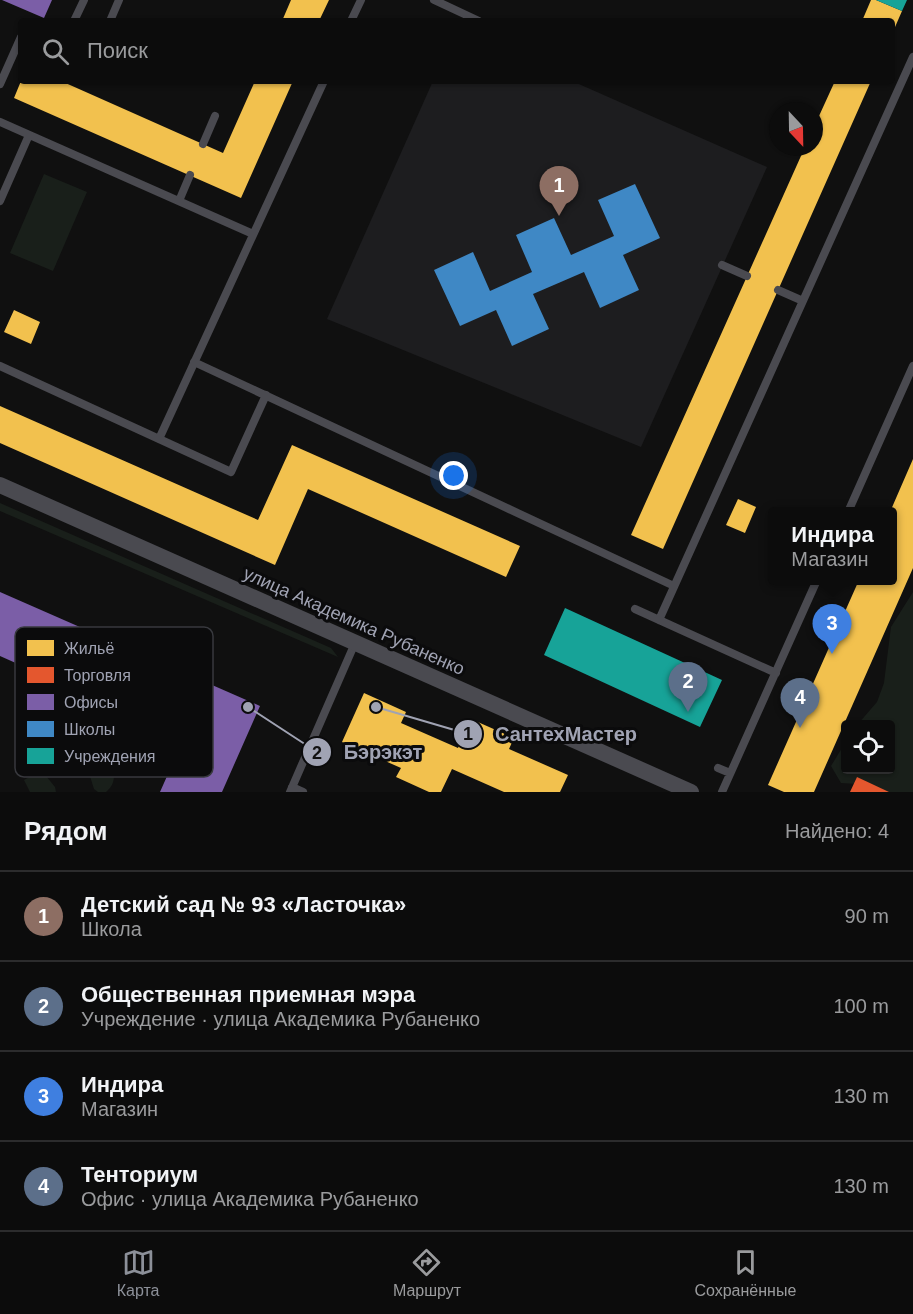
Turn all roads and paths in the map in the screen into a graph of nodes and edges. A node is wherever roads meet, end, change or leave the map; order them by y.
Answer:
1 (84, 0) edge
2 (119, 0) edge
3 (361, 0) edge
4 (431, 1) edge
5 (75, 18) edge
6 (111, 18) edge
7 (352, 18) edge
8 (472, 18) edge
9 (18, 44) edge
10 (913, 57) edge
11 (0, 84) edge
12 (323, 84) edge
13 (215, 116) dead end
14 (0, 122) edge
15 (29, 135) junction
16 (203, 144) dead end
17 (190, 175) dead end
18 (0, 201) edge
19 (179, 201) junction
20 (253, 234) junction
21 (722, 266) dead end
22 (747, 276) dead end
23 (778, 290) dead end
24 (803, 301) junction
25 (194, 362) junction
26 (0, 366) edge
27 (913, 366) edge
28 (266, 395) junction
29 (159, 439) junction
30 (0, 485) edge
31 (850, 507) edge
32 (815, 585) edge
33 (674, 586) junction
34 (635, 609) dead end
35 (659, 620) junction
36 (356, 643) junction
37 (776, 673) junction
38 (718, 768) dead end
39 (730, 773) junction
40 (291, 790) edge
41 (303, 792) edge
42 (691, 792) edge
43 (722, 792) edge

1 - 5 lane
2 - 6 lane
3 - 7 lane
4 - 8 lane
9 - 11 lane
10 - 24 lane
12 - 20 lane
13 - 16 lane
14 - 15 lane
15 - 18 lane
15 - 19 lane
17 - 19 lane
19 - 20 lane
20 - 25 lane
21 - 22 lane
23 - 24 lane
24 - 33 lane
25 - 28 lane
25 - 29 lane
26 - 29 lane
27 - 31 lane
28 - 29 lane
28 - 33 lane
30 - 36 street, улица Академика Рубаненко
32 - 37 lane
33 - 35 lane
34 - 35 lane
35 - 37 lane
36 - 40 lane
36 - 42 street, улица Академика Рубаненко
37 - 39 lane
38 - 39 lane
39 - 43 lane
40 - 41 lane

